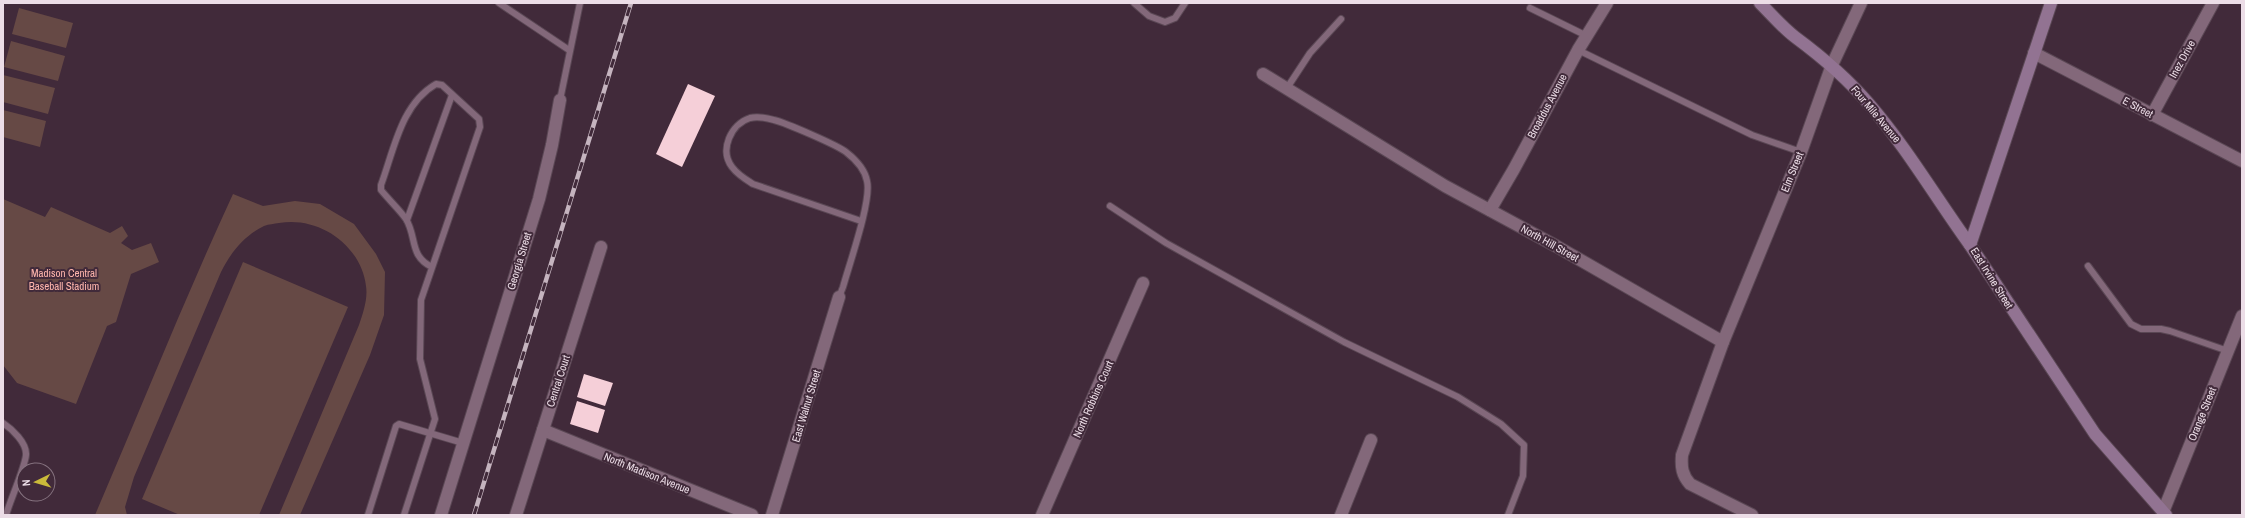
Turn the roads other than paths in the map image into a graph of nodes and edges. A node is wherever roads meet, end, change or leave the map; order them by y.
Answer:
1 (499, 3) edge
2 (580, 3) edge
3 (1134, 3) edge
4 (1185, 3) edge
5 (1607, 3) edge
6 (1760, 3) edge
7 (1861, 3) edge
8 (2051, 3) edge
9 (2213, 3) edge
10 (1530, 8) dead end
11 (1341, 19) dead end
12 (1587, 36) junction
13 (569, 50) junction
14 (1578, 50) junction
15 (2034, 53) junction
16 (1832, 65) junction
17 (1264, 74) dead end
18 (1286, 88) junction
19 (452, 95) junction
20 (560, 100) joint
21 (2152, 115) junction
22 (1801, 152) junction
23 (2242, 161) edge
24 (1110, 206) dead end
25 (1490, 210) junction
26 (407, 220) junction
27 (861, 221) junction
28 (1970, 245) junction
29 (601, 247) dead end
30 (2088, 266) dead end
31 (432, 267) junction
32 (1143, 283) dead end
33 (839, 297) joint
34 (2242, 316) edge
35 (1723, 342) junction
36 (2228, 351) junction
37 (3, 423) edge
38 (543, 430) junction
39 (431, 434) junction
40 (1371, 440) dead end
41 (463, 443) junction
42 (2164, 513) edge
43 (6, 515) edge
44 (368, 515) edge
45 (404, 515) edge
46 (441, 515) edge
47 (516, 515) edge
48 (752, 515) edge
49 (772, 515) edge
50 (1042, 515) edge
51 (1342, 515) edge
52 (1508, 515) edge
53 (1752, 515) edge

1 - 13 lane
2 - 13 lane, Georgia Street
3 - 4 lane
5 - 12 street, Broaddus Avenue
6 - 16 street, Four Mile Avenue
7 - 16 street, Elm Street
8 - 15 street, East Irvine Street
9 - 21 street, Inez Drive
10 - 12 lane
11 - 18 lane
12 - 14 street, Broaddus Avenue
13 - 20 lane, Georgia Street
14 - 22 lane
14 - 25 street, Broaddus Avenue
15 - 21 street, E Street
15 - 28 street, East Irvine Street
16 - 22 street, Elm Street
16 - 28 street, Four Mile Avenue
17 - 18 street, North Hill Street
18 - 25 street, North Hill Street
19 - 26 lane
19 - 26 lane
19 - 31 lane
20 - 41 street, Georgia Street
21 - 23 street, E Street
22 - 35 street, Elm Street
24 - 52 lane
25 - 35 street, North Hill Street
26 - 31 lane
27 - 27 lane
27 - 33 lane
28 - 42 street, East Irvine Street
29 - 38 street, Central Court
30 - 36 lane
31 - 39 lane
32 - 50 street, North Robbins Court
33 - 49 street, East Walnut Street
34 - 36 street, Orange Street
35 - 53 street
36 - 42 street, Orange Street
37 - 43 lane
38 - 47 street, Central Court
38 - 48 street, North Madison Avenue
39 - 41 lane
39 - 44 lane
39 - 45 lane
40 - 51 street
41 - 46 street, Georgia Street

